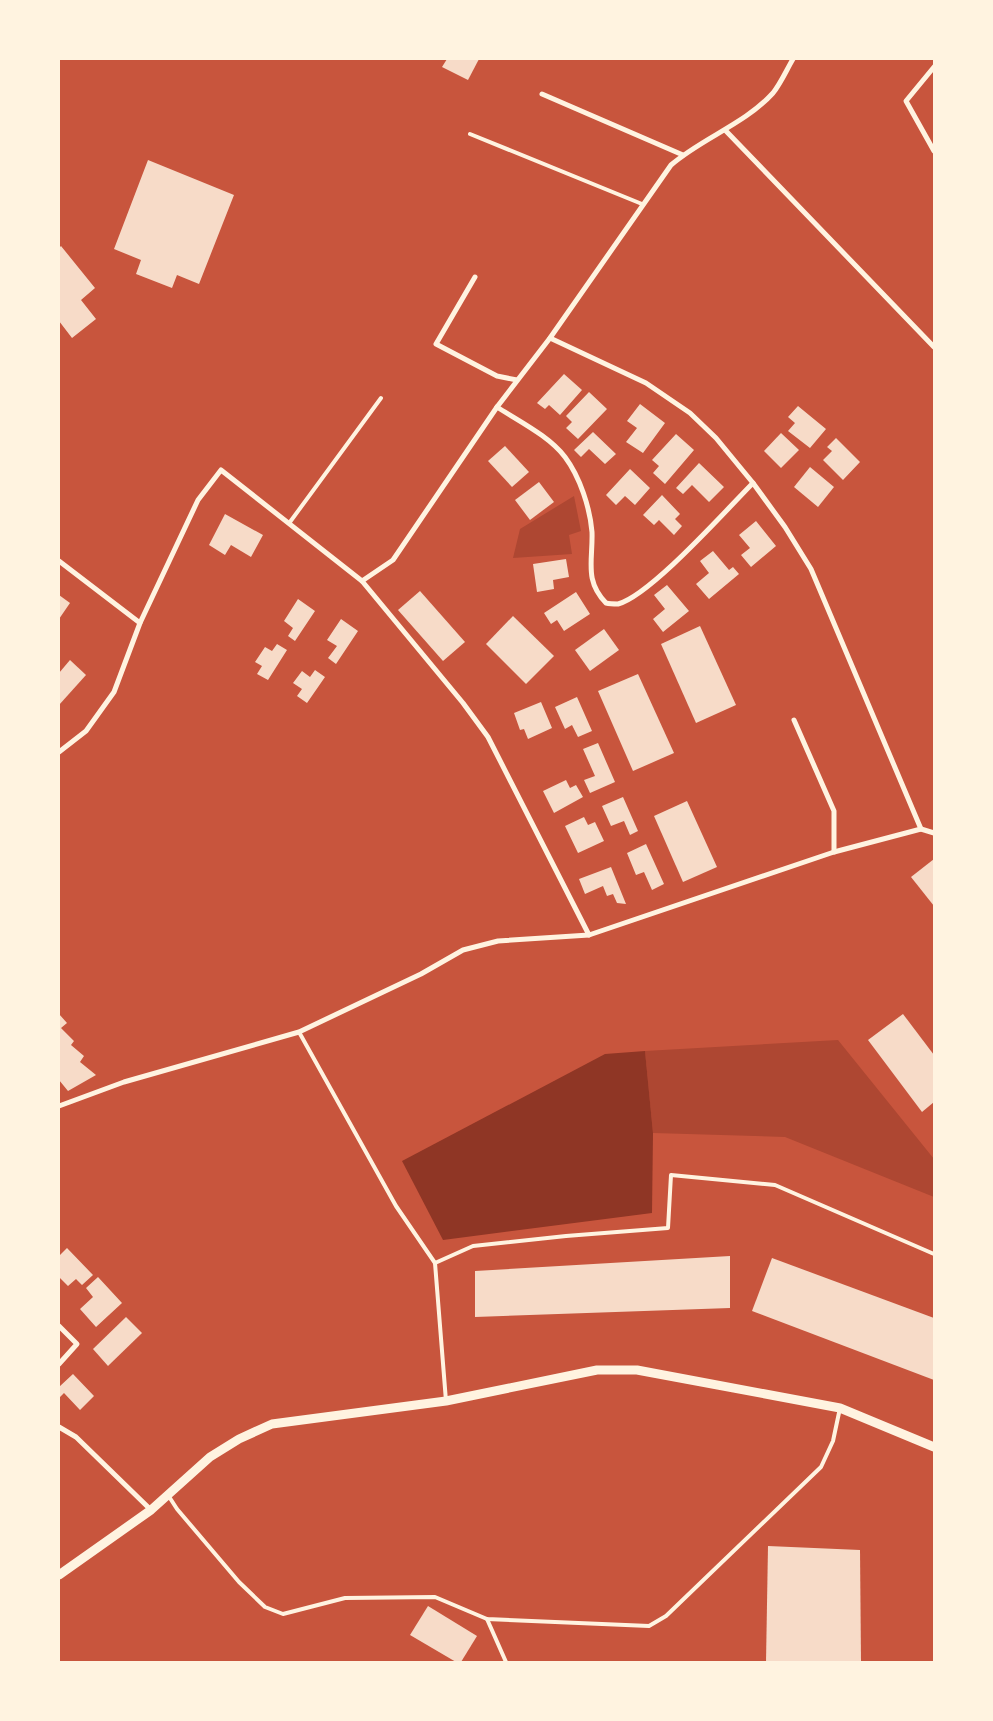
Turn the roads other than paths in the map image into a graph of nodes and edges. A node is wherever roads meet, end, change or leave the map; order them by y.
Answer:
1 (793, 59) edge
2 (934, 67) edge
3 (542, 94) dead end
4 (726, 131) junction
5 (470, 134) dead end
6 (934, 151) edge
7 (683, 155) junction
8 (642, 204) junction
9 (475, 277) dead end
10 (550, 338) junction
11 (934, 347) edge
12 (517, 380) junction
13 (381, 398) dead end
14 (497, 408) junction
15 (753, 483) junction
16 (290, 522) junction
17 (59, 561) edge
18 (362, 581) junction
19 (140, 623) junction
20 (794, 720) dead end
21 (59, 752) edge
22 (921, 830) junction
23 (934, 833) edge
24 (834, 852) junction
25 (589, 935) junction
26 (299, 1032) junction
27 (59, 1106) edge
28 (934, 1254) edge
29 (435, 1263) junction
30 (59, 1326) edge
31 (59, 1364) edge
32 (446, 1401) junction
33 (840, 1408) junction
34 (59, 1427) edge
35 (934, 1447) edge
36 (168, 1495) junction
37 (151, 1510) junction
38 (59, 1575) edge
39 (487, 1619) junction
40 (506, 1662) edge

1 - 4 street
2 - 6 street
3 - 7 street
4 - 7 street
4 - 11 street
5 - 8 lane
7 - 8 street
8 - 10 street
9 - 12 street
10 - 12 street
10 - 15 street
12 - 14 street
13 - 16 lane
14 - 15 street
14 - 18 street
15 - 22 street
16 - 18 street
16 - 19 street
17 - 19 street
18 - 25 street
19 - 21 street
20 - 24 street
22 - 23 street
22 - 24 street
24 - 25 street
25 - 26 street
26 - 27 street
26 - 29 lane
28 - 29 lane
29 - 32 lane
30 - 31 street
32 - 33 street
32 - 36 street
33 - 35 street
33 - 39 lane
34 - 37 street
36 - 37 street
36 - 39 lane
37 - 38 street
39 - 40 lane

